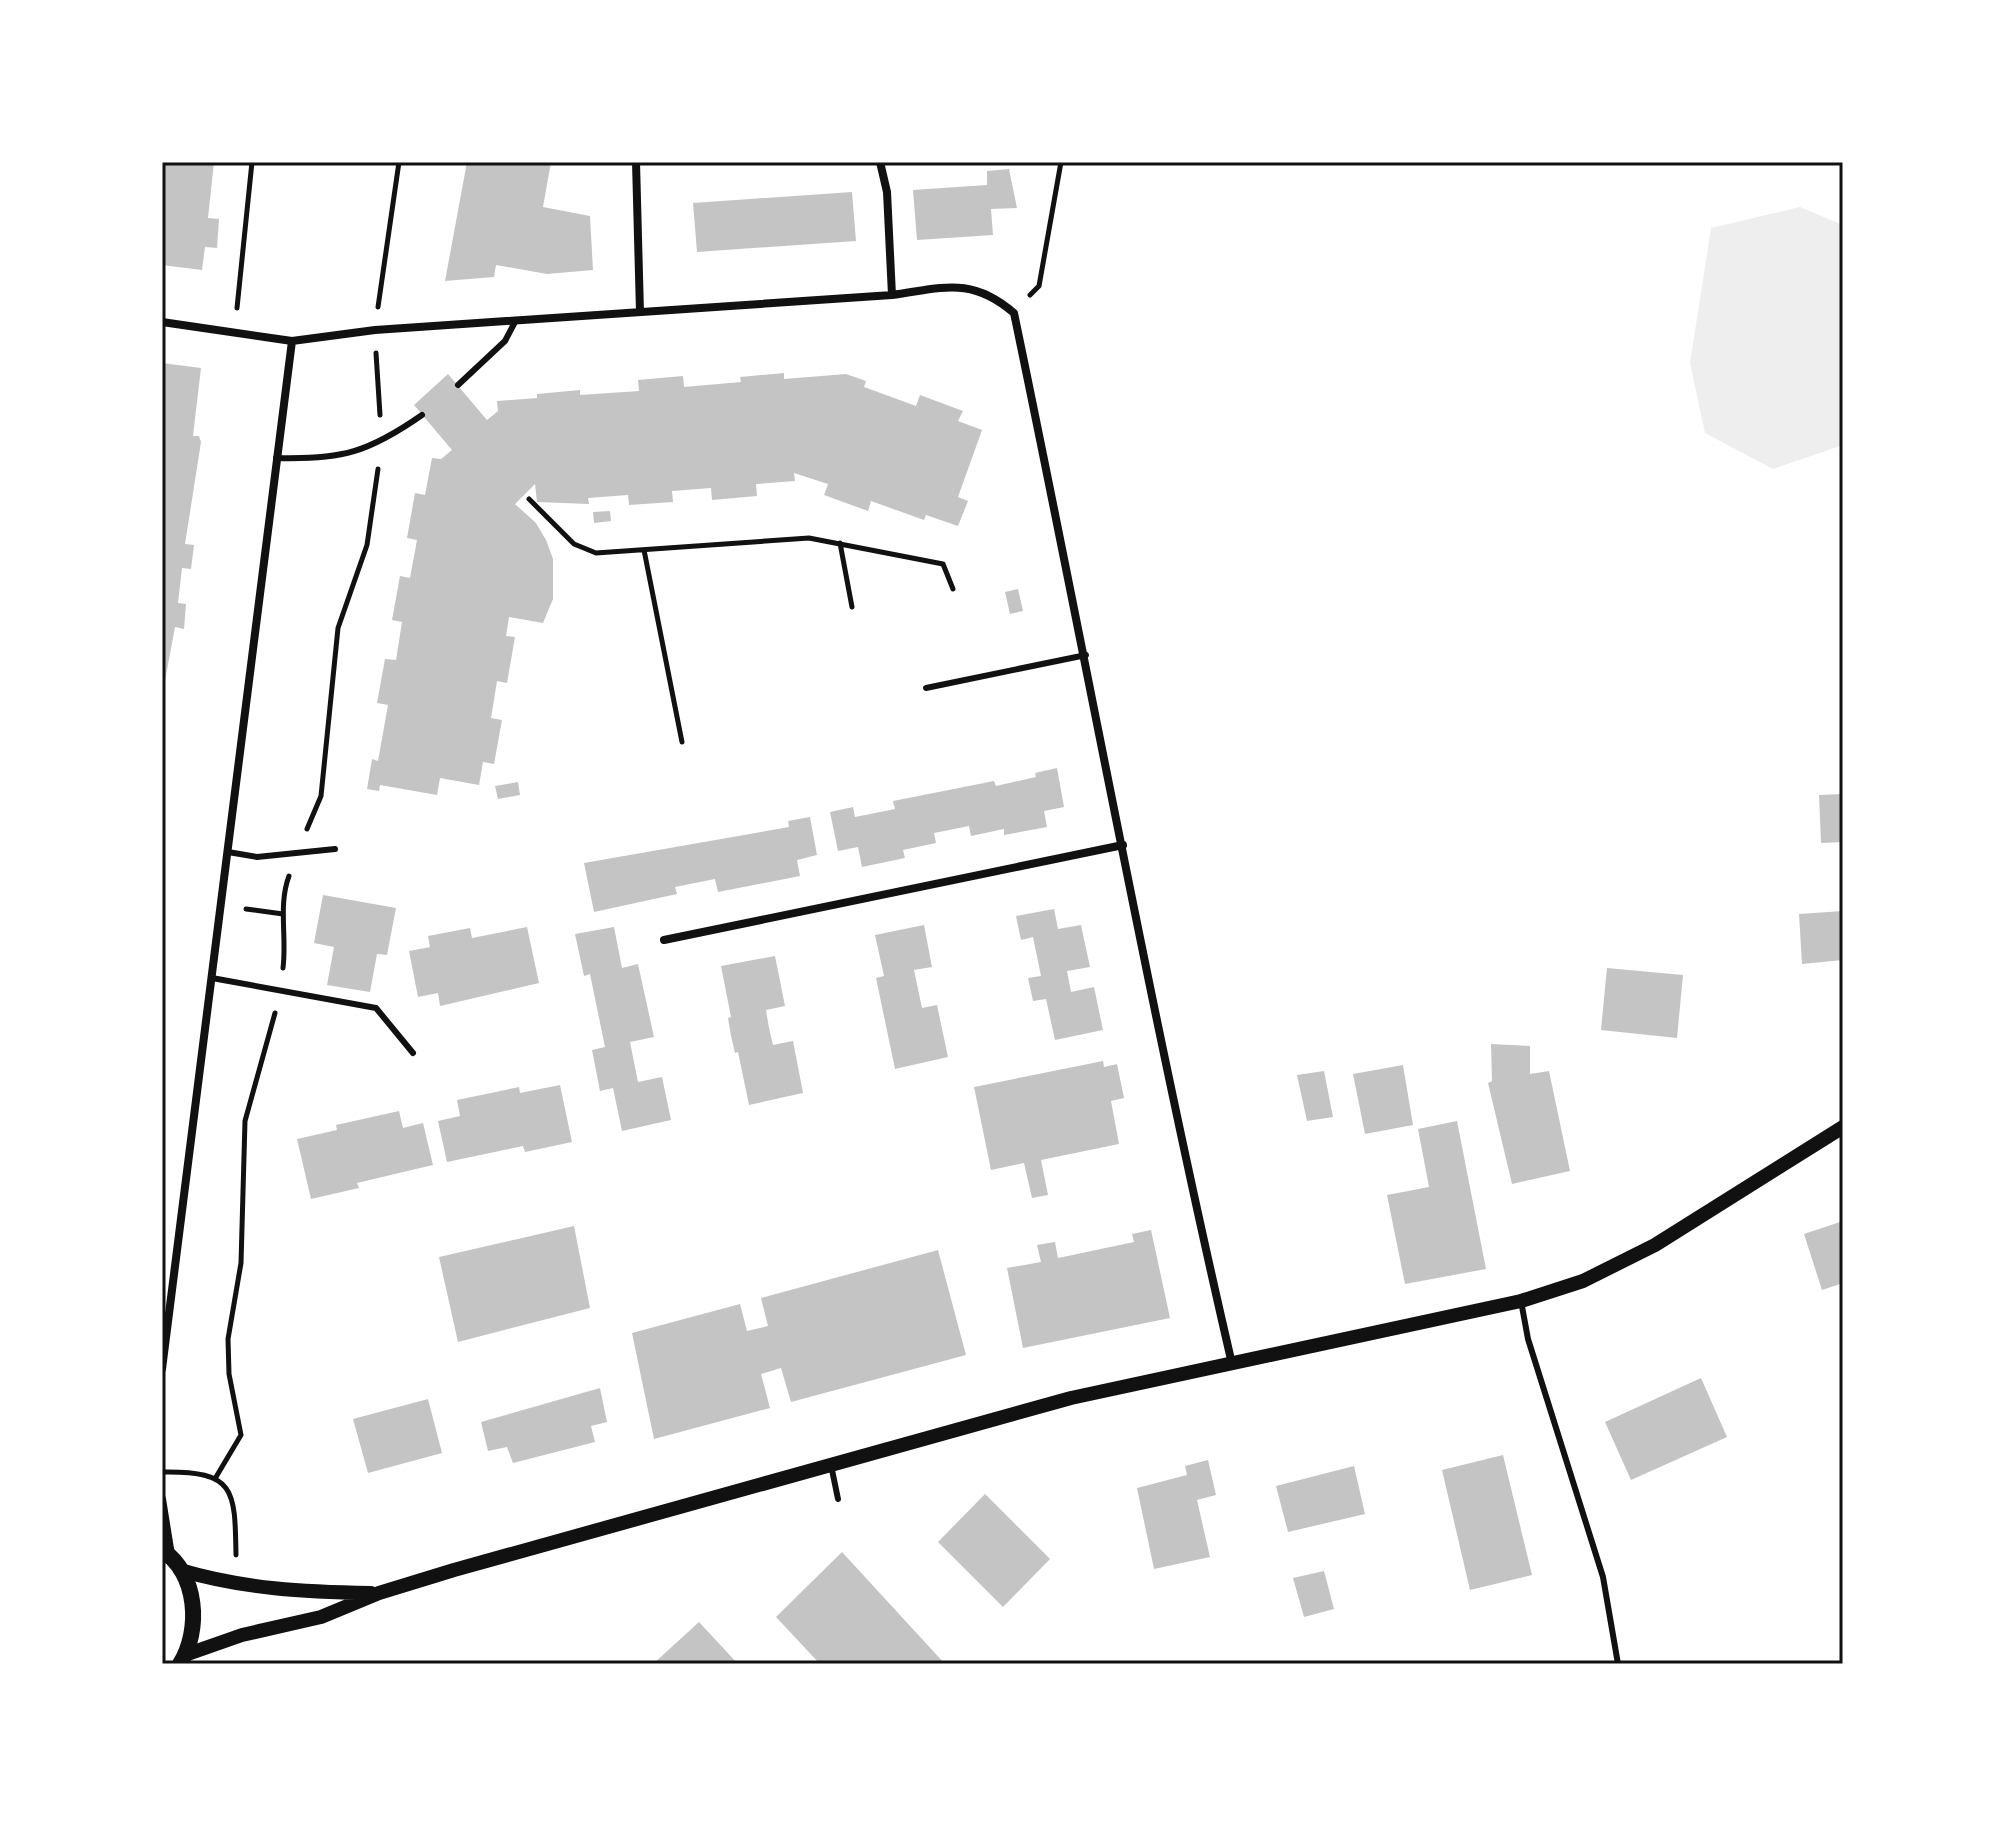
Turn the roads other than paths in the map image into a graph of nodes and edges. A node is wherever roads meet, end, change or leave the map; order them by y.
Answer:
1 (636, 162) edge
2 (880, 162) edge
3 (892, 295) junction
4 (640, 312) junction
5 (517, 320) junction
6 (162, 322) edge
7 (292, 341) junction
8 (458, 385) dead end
9 (422, 415) dead end
10 (276, 458) junction
11 (1086, 655) junction
12 (926, 688) dead end
13 (1123, 845) junction
14 (335, 849) dead end
15 (228, 852) junction
16 (664, 940) dead end
17 (212, 978) junction
18 (413, 1053) dead end
19 (1843, 1127) edge
20 (1521, 1301) junction
21 (1232, 1364) junction
22 (162, 1369) edge
23 (831, 1465) junction
24 (162, 1499) edge
25 (838, 1499) dead end
26 (171, 1559) edge
27 (379, 1593) junction
28 (182, 1660) edge
29 (1618, 1664) edge

1 - 4 street
2 - 3 street
3 - 4 street
3 - 11 street
4 - 5 street
5 - 7 street
5 - 8 lane
6 - 7 street
7 - 10 street
9 - 10 lane
10 - 15 street
11 - 12 lane
11 - 13 street
13 - 16 street
13 - 21 street
14 - 15 lane
15 - 17 street
17 - 18 lane
17 - 22 street
19 - 20 street
20 - 21 street
20 - 29 lane
21 - 23 street
23 - 25 lane
23 - 27 street
24 - 26 street
26 - 27 street
26 - 28 main road
27 - 28 street

